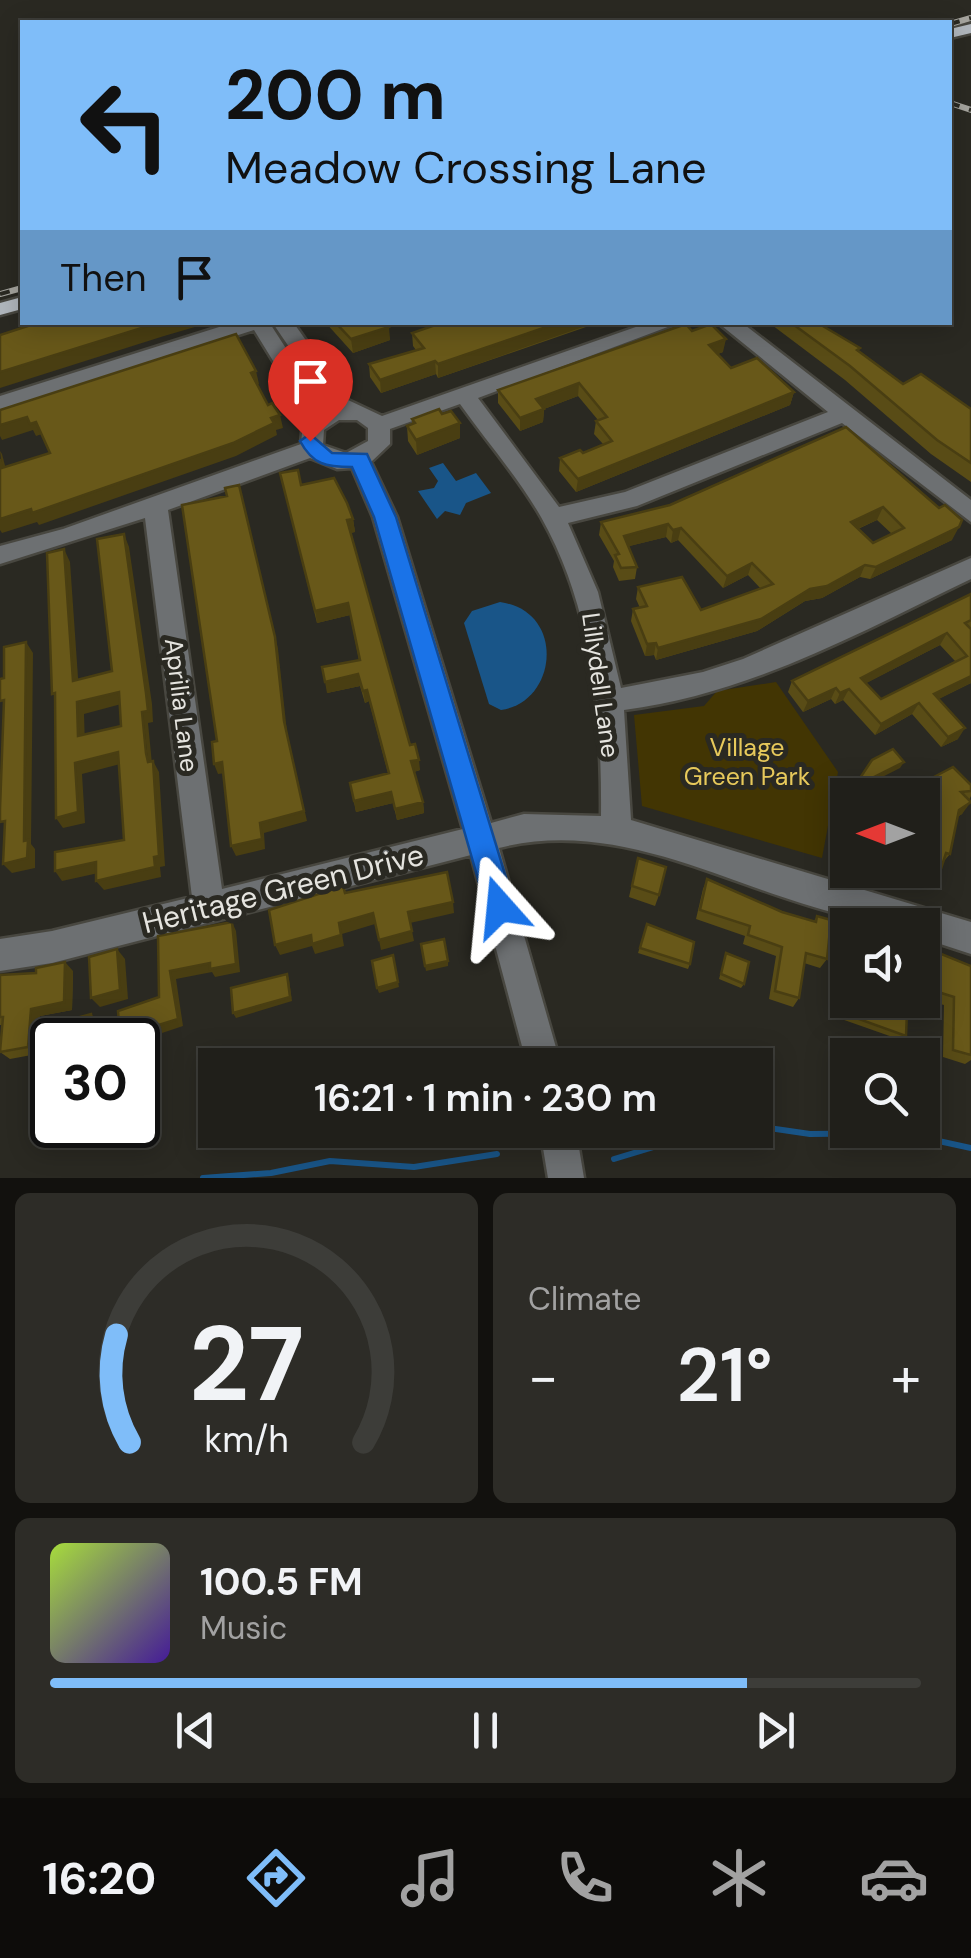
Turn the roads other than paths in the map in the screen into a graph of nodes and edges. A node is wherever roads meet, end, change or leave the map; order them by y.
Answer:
1 (249, 325) edge
2 (260, 325) edge
3 (284, 325) edge
4 (663, 325) edge
5 (730, 325) edge
6 (464, 396) junction
7 (0, 404) edge
8 (350, 412) junction
9 (844, 414) junction
10 (380, 425) junction
11 (314, 436) junction
12 (359, 459) junction
13 (154, 502) junction
14 (971, 513) edge
15 (553, 517) junction
16 (0, 556) edge
17 (971, 568) edge
18 (608, 701) junction
19 (616, 830) junction
20 (479, 840) junction
21 (209, 908) junction
22 (971, 938) edge
23 (0, 955) edge
24 (540, 1048) edge
25 (561, 1148) edge
26 (566, 1178) edge

1 - 7 street
2 - 11 street
3 - 8 street
4 - 6 street
5 - 9 street
6 - 10 street
6 - 15 street, Lillydell Lane
8 - 10 street
8 - 11 street
9 - 14 street
9 - 15 street
10 - 12 street
11 - 12 street
11 - 13 street
12 - 20 street
13 - 16 street
13 - 21 street, Aprilia Lane
15 - 18 street, Lillydell Lane
17 - 18 street
18 - 19 street, Lillydell Lane
19 - 20 street, Heritage Green Drive
19 - 22 street, Heritage Green Drive
20 - 21 street, Heritage Green Drive
20 - 24 street
21 - 23 street, Heritage Green Drive
25 - 26 street

